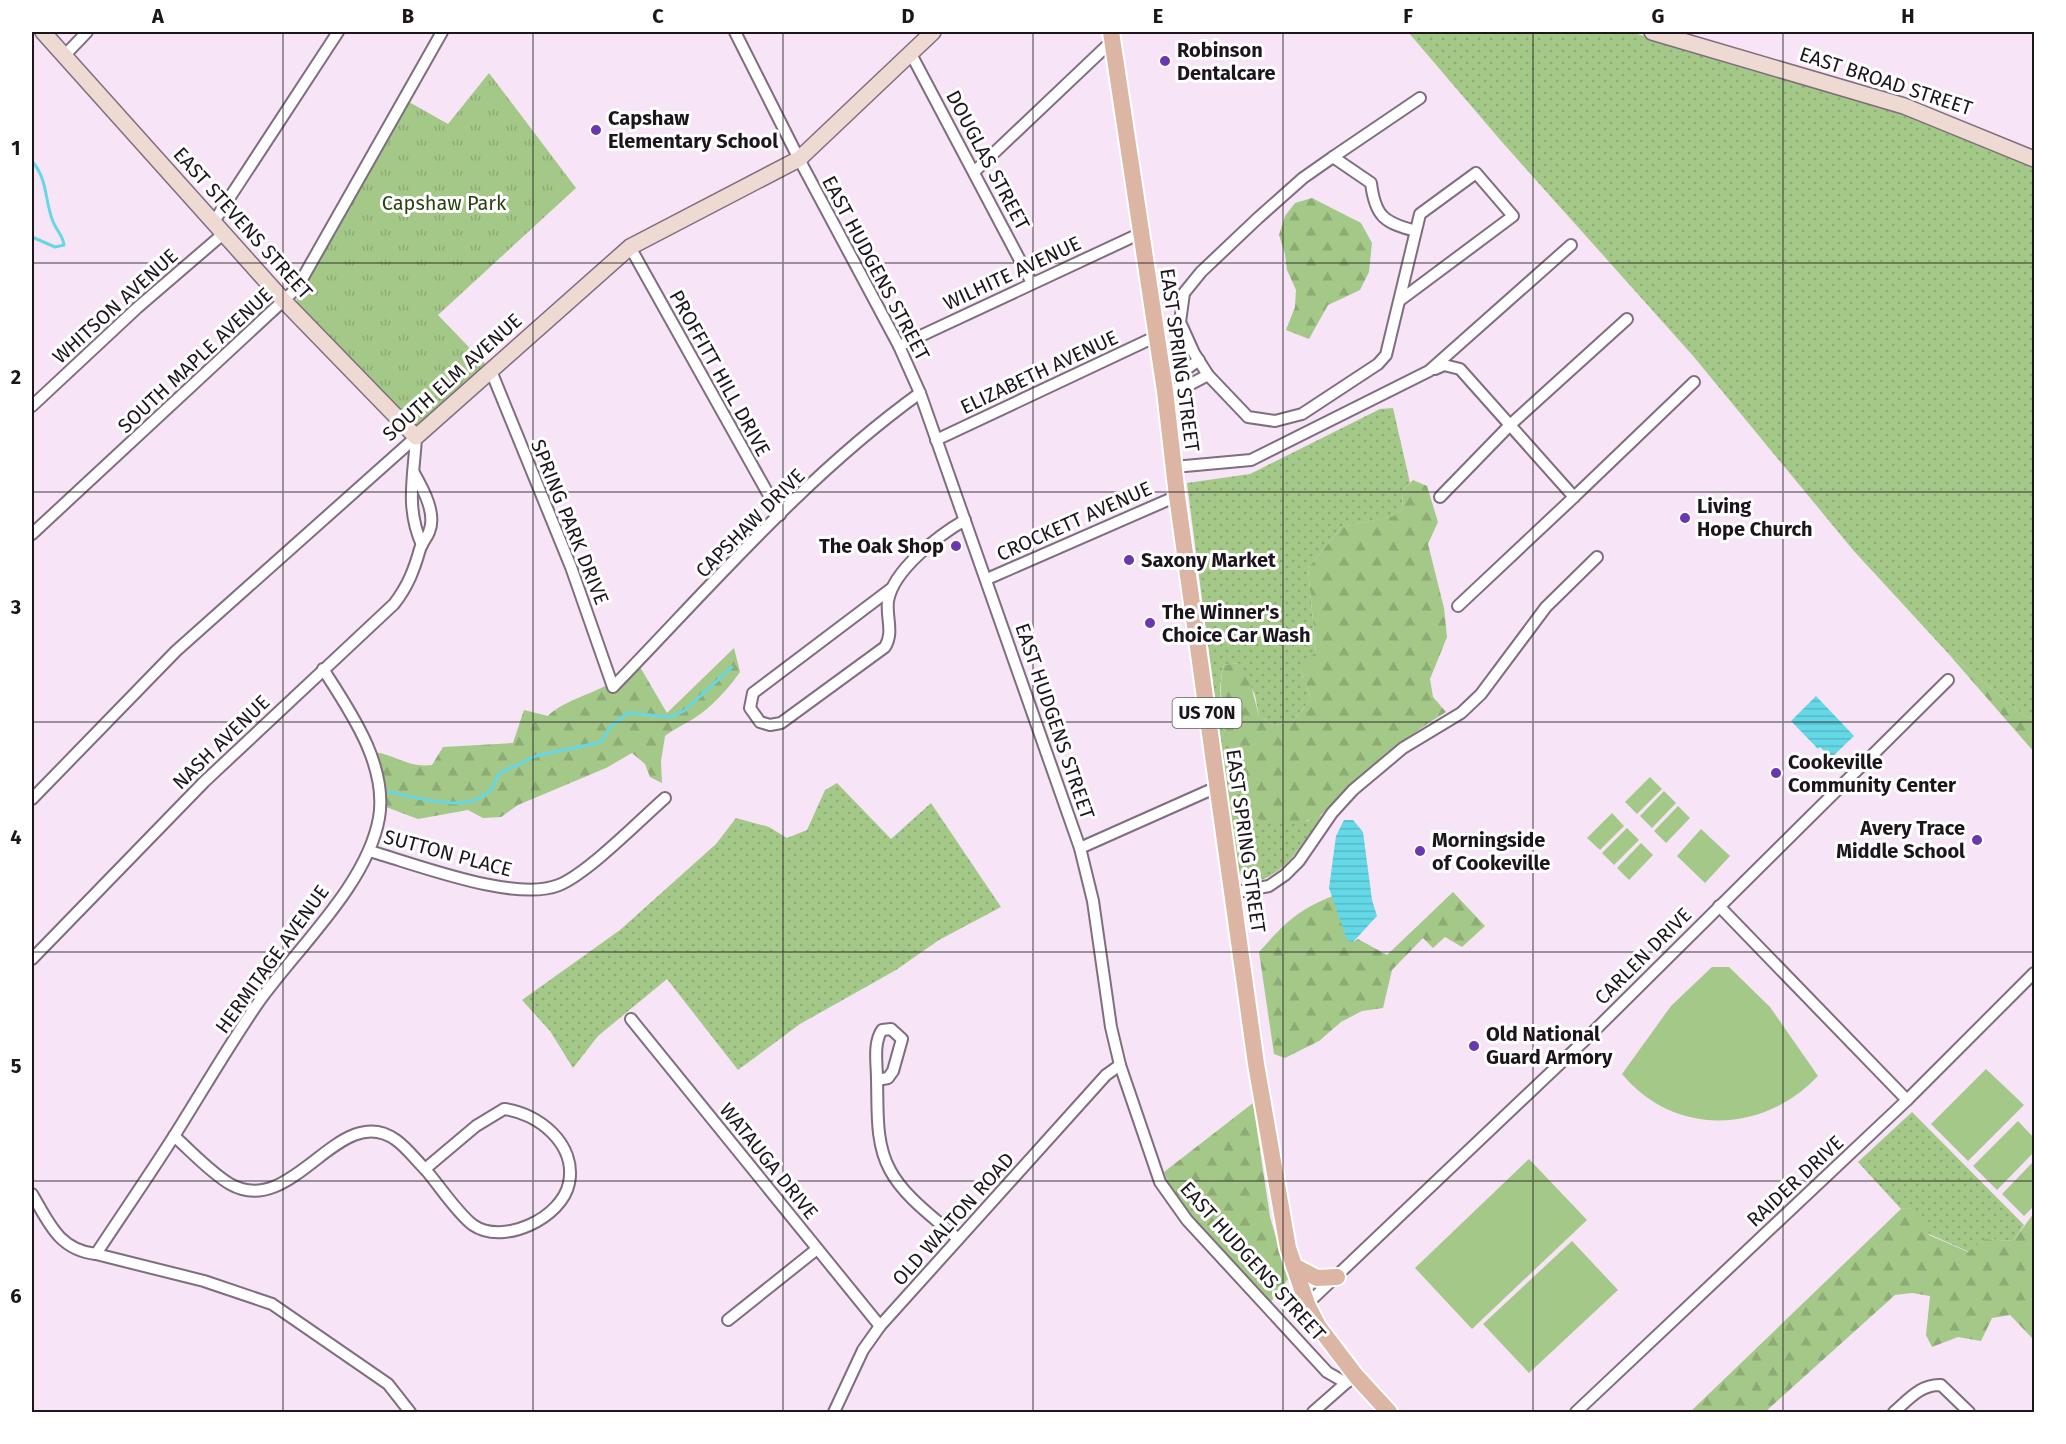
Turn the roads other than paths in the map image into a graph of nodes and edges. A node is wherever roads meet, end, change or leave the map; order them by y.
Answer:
1 (43, 32) edge
2 (87, 32) edge
3 (338, 32) edge
4 (442, 32) edge
5 (735, 32) edge
6 (933, 32) edge
7 (1652, 32) edge
8 (1111, 36) edge
9 (911, 54) junction
10 (64, 56) junction
11 (1420, 98) dead end
12 (1333, 156) junction
13 (799, 159) junction
14 (2034, 159) edge
15 (975, 171) junction
16 (218, 229) junction
17 (1416, 231) junction
18 (1141, 234) junction
19 (1571, 246) dead end
20 (630, 247) junction
21 (1032, 283) junction
22 (1399, 301) junction
23 (285, 302) junction
24 (1627, 319) dead end
25 (1157, 336) junction
26 (899, 346) junction
27 (1198, 360) junction
28 (491, 371) junction
29 (1429, 371) junction
30 (1208, 375) junction
31 (1694, 382) dead end
32 (1164, 383) junction
33 (920, 393) junction
34 (32, 406) edge
35 (1510, 425) junction
36 (416, 437) junction
37 (936, 440) junction
38 (1174, 467) junction
39 (414, 473) junction
40 (1177, 496) junction
41 (1440, 497) dead end
42 (1574, 497) junction
43 (780, 515) junction
44 (965, 520) junction
45 (32, 534) edge
46 (422, 545) junction
47 (1597, 557) dead end
48 (987, 579) junction
49 (891, 588) junction
50 (1458, 606) dead end
51 (323, 669) junction
52 (1948, 680) dead end
53 (613, 687) joint
54 (1217, 788) junction
55 (665, 798) dead end
56 (32, 799) edge
57 (1080, 848) junction
58 (369, 851) junction
59 (1232, 893) junction
60 (1719, 906) junction
61 (32, 959) edge
62 (2034, 973) edge
63 (630, 1019) dead end
64 (1120, 1065) junction
65 (877, 1080) dead end
66 (1907, 1100) junction
67 (174, 1136) junction
68 (425, 1169) junction
69 (32, 1194) edge
70 (958, 1239) junction
71 (817, 1249) junction
72 (96, 1254) junction
73 (1294, 1266) junction
74 (1337, 1277) junction
75 (1307, 1304) junction
76 (728, 1320) dead end
77 (880, 1326) junction
78 (1351, 1380) junction
79 (411, 1413) edge
80 (834, 1413) edge
81 (1314, 1413) edge
82 (1389, 1413) edge
83 (1576, 1413) edge
84 (1894, 1413) edge
85 (1969, 1413) edge

1 - 10 street, EAST STEVENS STREET
2 - 10 street
3 - 16 street, WHITSON AVENUE
4 - 23 street, SOUTH MAPLE AVENUE
5 - 13 street, EAST HUDGENS STREET
6 - 9 street, SOUTH ELM AVENUE
7 - 14 street, EAST BROAD STREET
8 - 15 street
8 - 18 main road, EAST SPRING STREET / US 70N
9 - 13 street, SOUTH ELM AVENUE
9 - 15 street, DOUGLAS STREET
10 - 16 street, EAST STEVENS STREET
11 - 12 street
12 - 17 street
12 - 27 street
13 - 20 street, SOUTH ELM AVENUE
13 - 26 street, EAST HUDGENS STREET
15 - 21 street, DOUGLAS STREET
16 - 23 street, EAST STEVENS STREET
16 - 34 street, WHITSON AVENUE
17 - 22 street
17 - 22 street
18 - 21 street, WILHITE AVENUE
18 - 25 main road, EAST SPRING STREET / US 70N
19 - 29 street
20 - 28 street, SOUTH ELM AVENUE
20 - 43 street, PROFFITT HILL DRIVE
21 - 26 street, WILHITE AVENUE
22 - 30 street
23 - 36 street, EAST STEVENS STREET
23 - 45 street, SOUTH MAPLE AVENUE
24 - 35 street
25 - 32 main road, EAST SPRING STREET / US 70N
25 - 37 street, ELIZABETH AVENUE
26 - 33 street, EAST HUDGENS STREET
27 - 30 street
27 - 32 street
28 - 36 street, SOUTH ELM AVENUE
28 - 53 street, SPRING PARK DRIVE
29 - 35 street
29 - 38 street
30 - 32 street
31 - 42 street
32 - 38 main road, EAST SPRING STREET / US 70N
33 - 37 street, EAST HUDGENS STREET
33 - 43 street, CAPSHAW DRIVE
35 - 41 street
35 - 42 street
36 - 39 street, NASH AVENUE
36 - 56 street, SOUTH ELM AVENUE
37 - 44 street, EAST HUDGENS STREET
38 - 40 main road, EAST SPRING STREET / US 70N
39 - 46 street, NASH AVENUE
39 - 46 street, NASH AVENUE
40 - 48 street, CROCKETT AVENUE
40 - 54 main road, EAST SPRING STREET / US 70N
42 - 50 street
43 - 53 street, CAPSHAW DRIVE
44 - 48 street, EAST HUDGENS STREET
44 - 49 street
46 - 51 street, NASH AVENUE
47 - 59 street
48 - 57 street, EAST HUDGENS STREET
49 - 49 street
51 - 58 street, HERMITAGE AVENUE
51 - 61 street, NASH AVENUE
52 - 60 street, CARLEN DRIVE
54 - 57 street
54 - 59 main road, EAST SPRING STREET / US 70N
55 - 58 street, SUTTON PLACE
57 - 64 street, EAST HUDGENS STREET
58 - 67 street, HERMITAGE AVENUE
59 - 73 main road, EAST SPRING STREET / US 70N
60 - 66 street
60 - 74 street, CARLEN DRIVE
62 - 66 street, RAIDER DRIVE
63 - 71 street, WATAUGA DRIVE
64 - 70 street, OLD WALTON ROAD
64 - 78 street, EAST HUDGENS STREET
65 - 70 street
66 - 83 street, RAIDER DRIVE
67 - 68 street
67 - 72 street, HERMITAGE AVENUE
68 - 68 street
69 - 72 street
70 - 77 street, OLD WALTON ROAD
71 - 76 street
71 - 77 street, WATAUGA DRIVE
72 - 79 street
73 - 74 main road
73 - 75 main road, EAST SPRING STREET / US 70N
74 - 75 street, CARLEN DRIVE
75 - 78 main road, EAST SPRING STREET / US 70N
77 - 80 street, OLD WALTON ROAD
78 - 81 street
78 - 82 main road, EAST SPRING STREET / US 70N
84 - 85 street

